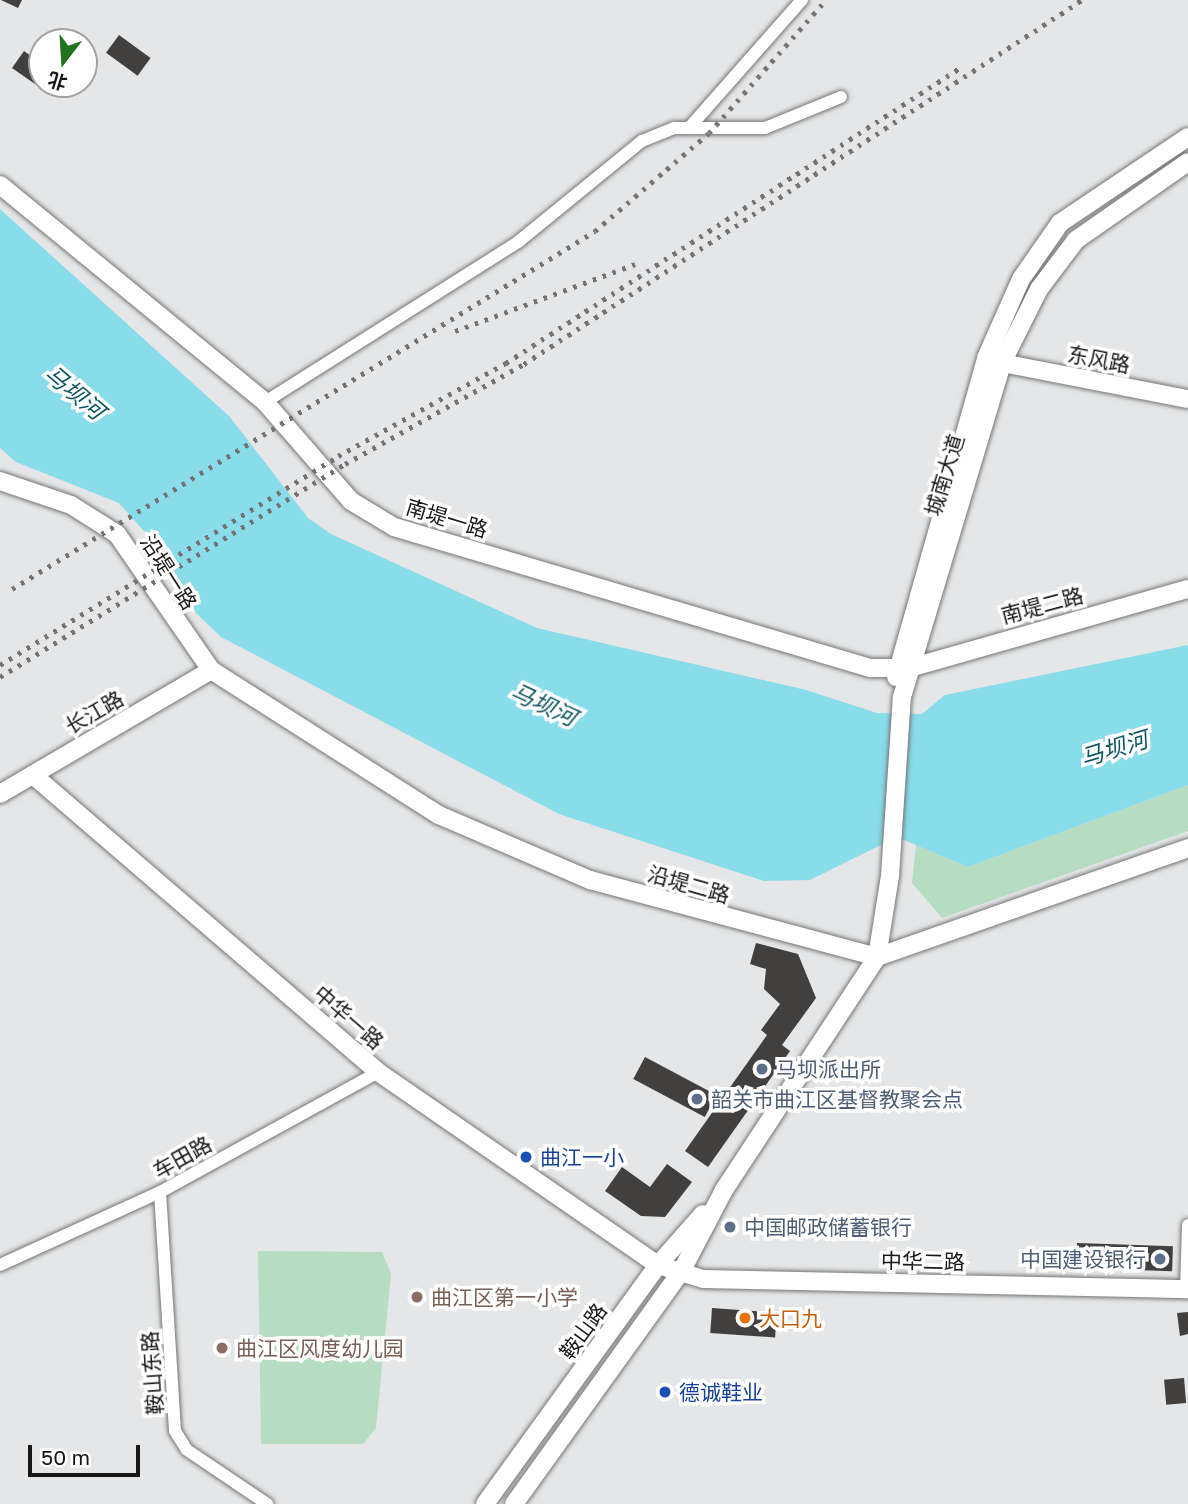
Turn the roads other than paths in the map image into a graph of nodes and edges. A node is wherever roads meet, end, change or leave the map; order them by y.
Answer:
1 (802, 0) edge
2 (841, 97) dead end
3 (689, 128) junction
4 (1188, 137) edge
5 (1188, 162) edge
6 (0, 185) edge
7 (1002, 363) junction
8 (1188, 399) edge
9 (265, 402) junction
10 (0, 481) edge
11 (1188, 589) edge
12 (901, 668) junction
13 (211, 670) junction
14 (33, 775) junction
15 (0, 794) edge
16 (1188, 848) edge
17 (890, 876) joint
18 (877, 957) junction
19 (378, 1072) junction
20 (724, 1190) junction
21 (160, 1192) junction
22 (1188, 1225) edge
23 (0, 1265) edge
24 (658, 1265) junction
25 (681, 1272) junction
26 (1187, 1289) edge
27 (267, 1504) edge
28 (485, 1504) edge
29 (514, 1504) edge

1 - 3 street
2 - 3 street
3 - 9 street
4 - 12 main road
5 - 7 main road, 城南大道
6 - 9 main road, 南堤一路
7 - 8 main road, 东风路
7 - 12 main road, 城南大道
9 - 12 main road, 南堤一路
10 - 13 main road, 沿堤一路
11 - 12 main road, 南堤二路
12 - 17 main road, 城南大道
13 - 14 main road, 长江路
13 - 18 main road, 沿堤二路
14 - 15 main road, 长江路
14 - 19 main road, 中华一路
16 - 18 main road
17 - 18 main road, 鞍山路
18 - 20 main road, 鞍山路
19 - 21 street, 车田路
19 - 24 main road, 中华一路
20 - 24 main road, 鞍山路
20 - 25 main road, 鞍山路
21 - 23 street, 车田路
21 - 27 street, 鞍山东路
22 - 26 street
24 - 25 main road, 中华二路
24 - 28 main road, 鞍山路
25 - 26 main road, 中华二路
25 - 29 main road, 鞍山路

